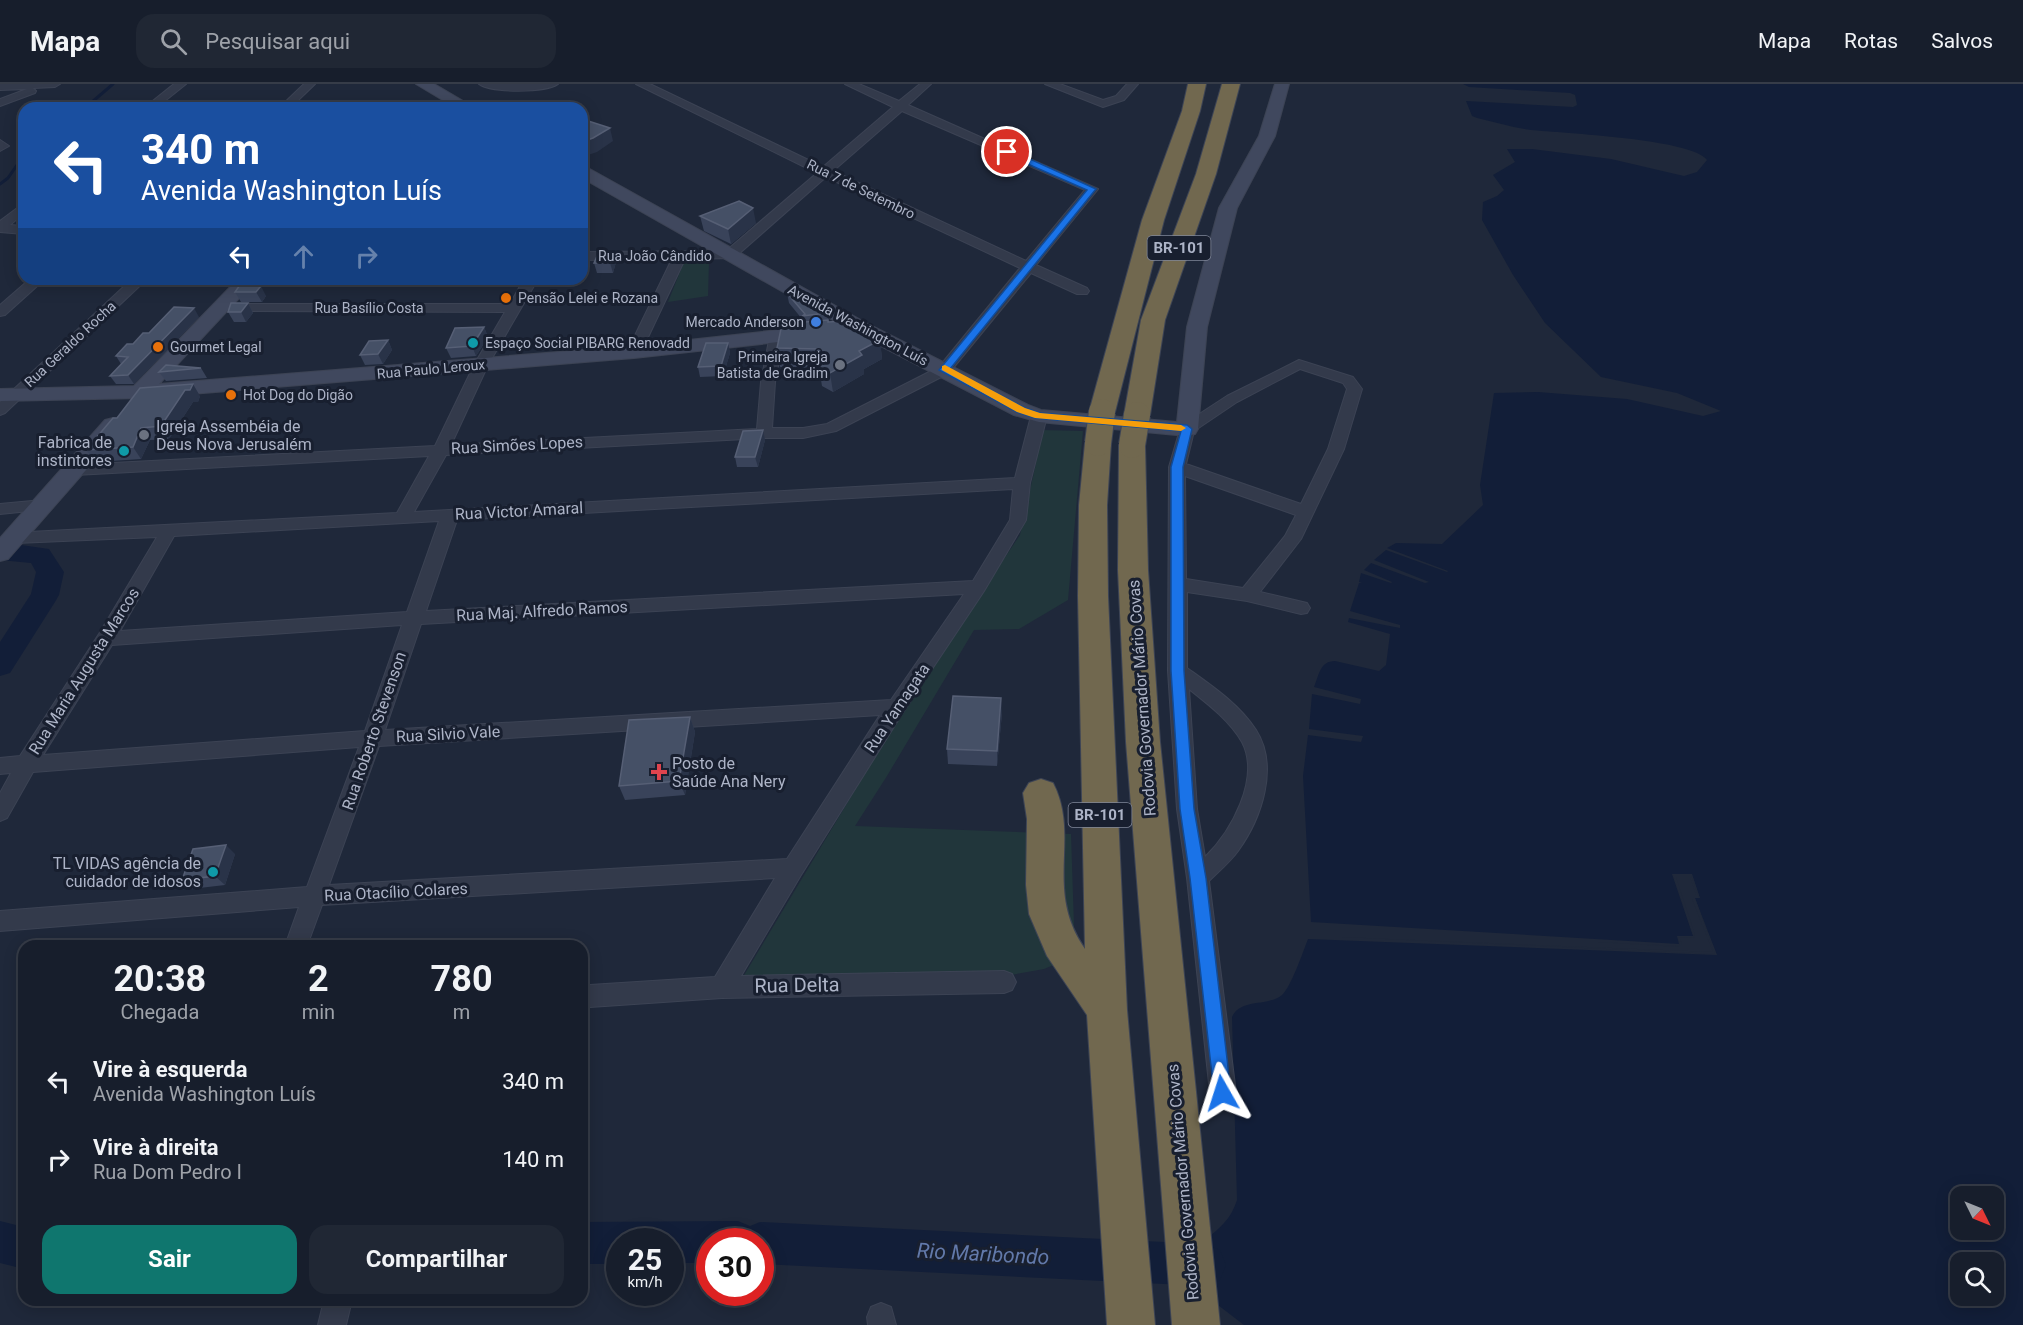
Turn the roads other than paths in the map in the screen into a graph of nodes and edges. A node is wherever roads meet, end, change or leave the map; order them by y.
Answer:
1 (181, 84) edge
2 (310, 84) edge
3 (484, 84) edge
4 (553, 84) edge
5 (641, 84) edge
6 (850, 84) edge
7 (926, 84) edge
8 (1050, 84) edge
9 (1133, 84) edge
10 (1197, 84) edge
11 (1231, 84) edge
12 (1282, 84) edge
13 (49, 85) edge
14 (0, 87) edge
15 (429, 92) edge
16 (157, 102) edge
17 (290, 102) edge
18 (453, 102) edge
19 (0, 103) edge
20 (902, 106) junction
21 (0, 143) edge
22 (0, 148) edge
23 (825, 171) junction
24 (588, 174) edge
25 (18, 212) edge
26 (0, 227) edge
27 (18, 229) edge
28 (729, 255) junction
29 (588, 256) edge
30 (680, 256) junction
31 (1029, 265) junction
32 (31, 285) edge
33 (133, 285) edge
34 (242, 285) edge
35 (528, 285) edge
36 (1082, 291) dead end
37 (222, 307) junction
38 (515, 308) junction
39 (0, 312) edge
40 (861, 328) junction
41 (777, 335) junction
42 (634, 352) junction
43 (481, 364) junction
44 (944, 370) junction
45 (141, 392) junction
46 (8, 394) edge
47 (0, 410) edge
48 (1039, 416) junction
49 (1117, 429) junction
50 (1187, 429) junction
51 (764, 433) junction
52 (441, 449) junction
53 (1177, 467) junction
54 (75, 470) junction
55 (1022, 483) junction
56 (43, 505) junction
57 (0, 509) edge
58 (1305, 512) junction
59 (450, 515) junction
60 (403, 517) junction
61 (169, 531) junction
62 (7, 546) edge
63 (1177, 584) junction
64 (978, 587) junction
65 (1246, 595) junction
66 (1302, 608) dead end
67 (414, 618) junction
68 (106, 639) junction
69 (1178, 671) junction
70 (896, 707) junction
71 (372, 739) junction
72 (27, 763) junction
73 (0, 766) edge
74 (1041, 793) dead end
75 (0, 812) edge
76 (793, 868) junction
77 (1198, 878) junction
78 (315, 896) junction
79 (0, 921) edge
80 (298, 940) edge
81 (1004, 982) dead end
82 (722, 987) junction
83 (590, 996) dead end
84 (1107, 1010) junction
85 (1222, 1093) dead end
86 (337, 1306) edge
87 (332, 1325) edge
88 (1131, 1325) edge
89 (1196, 1325) edge

1 - 16 street
2 - 17 street
3 - 4 street
5 - 23 street, Rua 7 de Setembro
6 - 20 street
7 - 20 street
8 - 9 street
10 - 49 highway, Rodovia Governador Mário Covas / BR-101
11 - 49 highway, Rodovia Governador Mário Covas / BR-101
12 - 50 street
13 - 14 street
13 - 19 street
15 - 18 street
20 - 23 street
20 - 31 street
21 - 22 street
23 - 28 street
23 - 31 street, Rua 7 de Setembro
24 - 28 street, Avenida Washington Luís
25 - 26 street
26 - 27 street
28 - 30 street, Rua João Cândido
28 - 40 street, Avenida Washington Luís
29 - 30 street, Rua João Cândido
30 - 42 street
31 - 36 street, Rua 7 de Setembro
31 - 44 street
32 - 39 street
33 - 46 street, Rua Geraldo Rocha
34 - 37 street
35 - 38 street
37 - 38 street, Rua Basílio Costa
37 - 45 street
38 - 43 street
40 - 41 street, Rua Paulo Leroux
40 - 44 street, Avenida Washington Luís
41 - 42 street, Rua Paulo Leroux
41 - 51 street
42 - 43 street, Rua Paulo Leroux
43 - 45 street, Rua Paulo Leroux
43 - 52 street
44 - 48 street, Avenida Washington Luís
44 - 51 street, Rua Simões Lopes
45 - 46 street, Rua Paulo Leroux
45 - 54 street
46 - 47 street, Rua Geraldo Rocha
48 - 50 street, Avenida Washington Luís
48 - 55 street, Rua Yamagata
49 - 84 highway, Rodovia Governador Mário Covas / BR-101
49 - 89 highway, Rodovia Governador Mário Covas / BR-101
50 - 53 street
50 - 58 street
51 - 52 street, Rua Simões Lopes
52 - 54 street, Rua Simões Lopes
52 - 60 street
53 - 58 street
53 - 63 street
54 - 56 street
55 - 59 street, Rua Victor Amaral
55 - 64 street, Rua Yamagata
56 - 57 street
56 - 62 street
58 - 65 street
59 - 60 street, Rua Victor Amaral
59 - 67 street, Rua Roberto Stevenson
60 - 61 street, Rua Victor Amaral
61 - 62 street, Rua Victor Amaral
61 - 68 street, Rua Maria Augusta Marcos
63 - 65 street
63 - 69 street
64 - 67 street, Rua Maj. Alfredo Ramos
64 - 70 street, Rua Yamagata
65 - 66 street
67 - 68 street, Rua Maj. Alfredo Ramos
67 - 71 street, Rua Roberto Stevenson
68 - 72 street, Rua Maria Augusta Marcos
69 - 77 street
69 - 77 street
70 - 71 street, Rua Silvio Vale
70 - 76 street, Rua Yamagata
71 - 72 street, Rua Silvio Vale
71 - 78 street, Rua Roberto Stevenson
72 - 73 street, Rua Silvio Vale
72 - 75 street, Rua Maria Augusta Marcos
74 - 84 highway
76 - 78 street, Rua Otacílio Colares
76 - 82 street, Rua Yamagata
77 - 85 street
78 - 79 street, Rua Otacílio Colares
78 - 80 street, Rua Roberto Stevenson
81 - 82 street, Rua Delta
82 - 83 street, Rua Delta
84 - 88 highway, Rodovia Governador Mário Covas / BR-101
86 - 87 street

